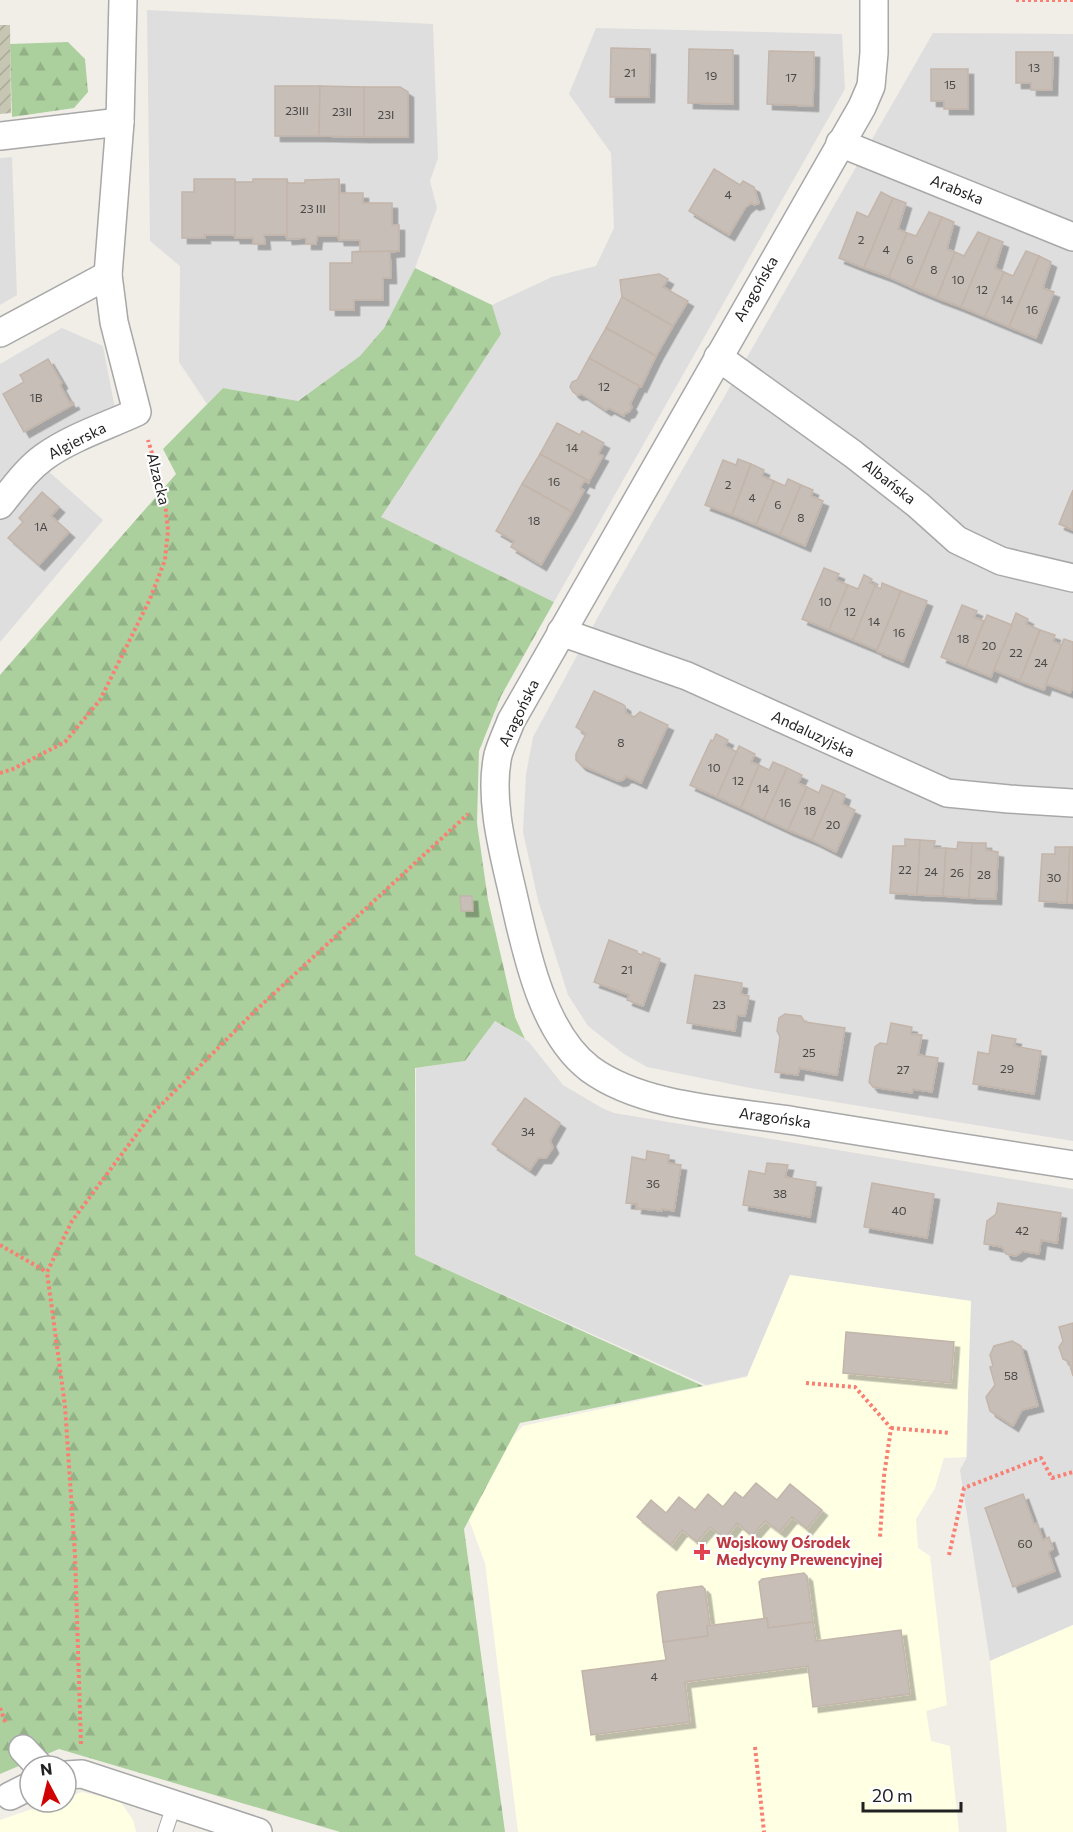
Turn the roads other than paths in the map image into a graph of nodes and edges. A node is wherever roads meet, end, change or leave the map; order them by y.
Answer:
1 (123, 0) edge
2 (874, 0) edge
3 (120, 122) junction
4 (0, 136) edge
5 (840, 143) junction
6 (1073, 237) edge
7 (108, 275) junction
8 (0, 333) edge
9 (718, 357) junction
10 (0, 505) edge
11 (1073, 578) edge
12 (561, 632) junction
13 (1073, 803) edge
14 (1073, 1165) edge
15 (78, 1776) edge
16 (174, 1805) junction
17 (165, 1832) edge
18 (258, 1832) edge

1 - 3 street
2 - 5 street, Aragońska
3 - 4 street
3 - 7 street
5 - 6 street, Arabska
5 - 9 street, Aragońska
7 - 8 street
7 - 10 street, Algierska
9 - 11 street, Albańska
9 - 12 street, Aragońska
12 - 13 street, Andaluzyjska
12 - 14 street, Aragońska
15 - 16 street
16 - 17 lane
16 - 18 street

